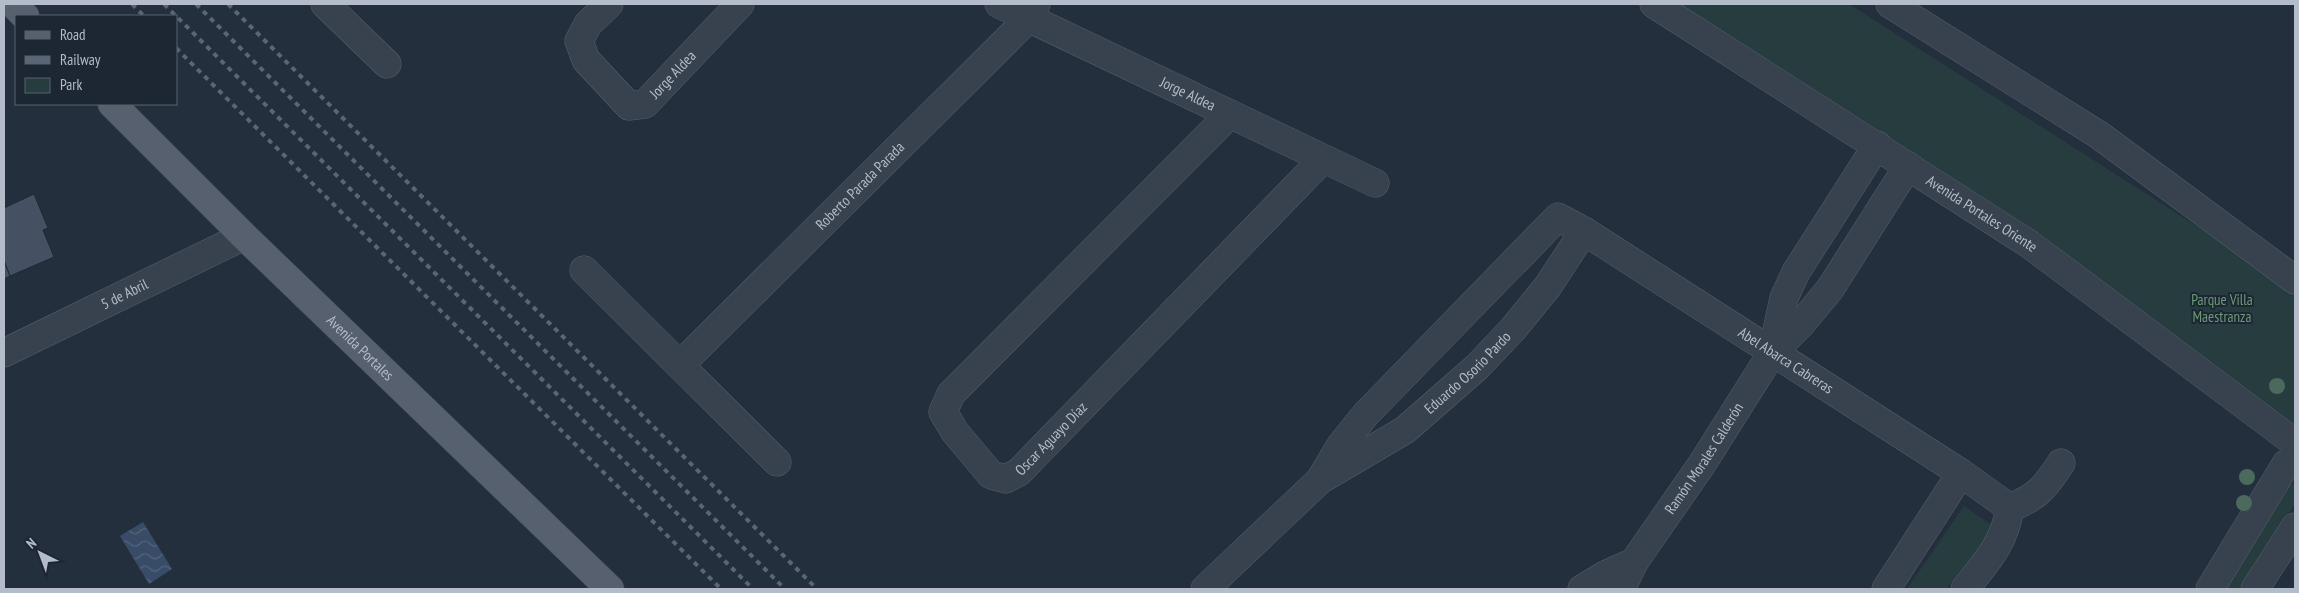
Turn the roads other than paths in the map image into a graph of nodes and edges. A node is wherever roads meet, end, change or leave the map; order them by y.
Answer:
1 (13, 4) edge
2 (325, 4) edge
3 (609, 4) edge
4 (740, 4) edge
5 (999, 4) edge
6 (1654, 4) edge
7 (1890, 4) edge
8 (1033, 11) edge
9 (24, 15) edge
10 (387, 64) dead end
11 (113, 105) edge
12 (1230, 114) junction
13 (1877, 145) junction
14 (1323, 159) junction
15 (1908, 166) junction
16 (1375, 184) dead end
17 (1558, 218) joint
18 (1584, 232) junction
19 (244, 236) junction
20 (584, 270) dead end
21 (2295, 280) edge
22 (4, 353) edge
23 (1772, 353) junction
24 (680, 365) junction
25 (2295, 443) edge
26 (777, 462) dead end
27 (2295, 462) edge
28 (2061, 463) dead end
29 (1961, 474) junction
30 (1320, 480) junction
31 (2010, 508) junction
32 (2295, 528) edge
33 (1634, 562) junction
34 (610, 589) edge
35 (1205, 589) edge
36 (1582, 589) edge
37 (1621, 589) edge
38 (1886, 589) edge
39 (1965, 589) edge
40 (2210, 589) edge
41 (2255, 589) edge

1 - 9 main road
2 - 10 street
3 - 4 street, Jorge Aldea
5 - 8 street, Jorge Aldea
6 - 13 street, Avenida Portales Oriente
7 - 21 street
8 - 12 street, Jorge Aldea
8 - 24 street, Roberto Parada Parada
11 - 19 main road, Avenida Portales
12 - 14 street, Jorge Aldea
12 - 14 street, Oscar Aguayo Díaz
13 - 15 street, Avenida Portales Oriente
13 - 23 street, Ramón Morales Calderón
14 - 16 street, Jorge Aldea
15 - 23 street, Ramón Morales Calderón
15 - 25 street, Avenida Portales Oriente
17 - 18 street, Abel Abarca Cabreras
17 - 30 street, Eduardo Osorio Pardo
18 - 23 street, Abel Abarca Cabreras
18 - 30 street, Eduardo Osorio Pardo
19 - 22 street, 5 de Abril
19 - 34 main road, Avenida Portales
20 - 24 street
23 - 29 street, Abel Abarca Cabreras
23 - 33 street, Ramón Morales Calderón
24 - 26 street
27 - 40 street
28 - 31 street
29 - 31 street, Abel Abarca Cabreras
29 - 38 street
30 - 35 street, Eduardo Osorio Pardo
31 - 39 street
32 - 41 street
33 - 36 street
33 - 37 street, Ramón Morales Calderón

